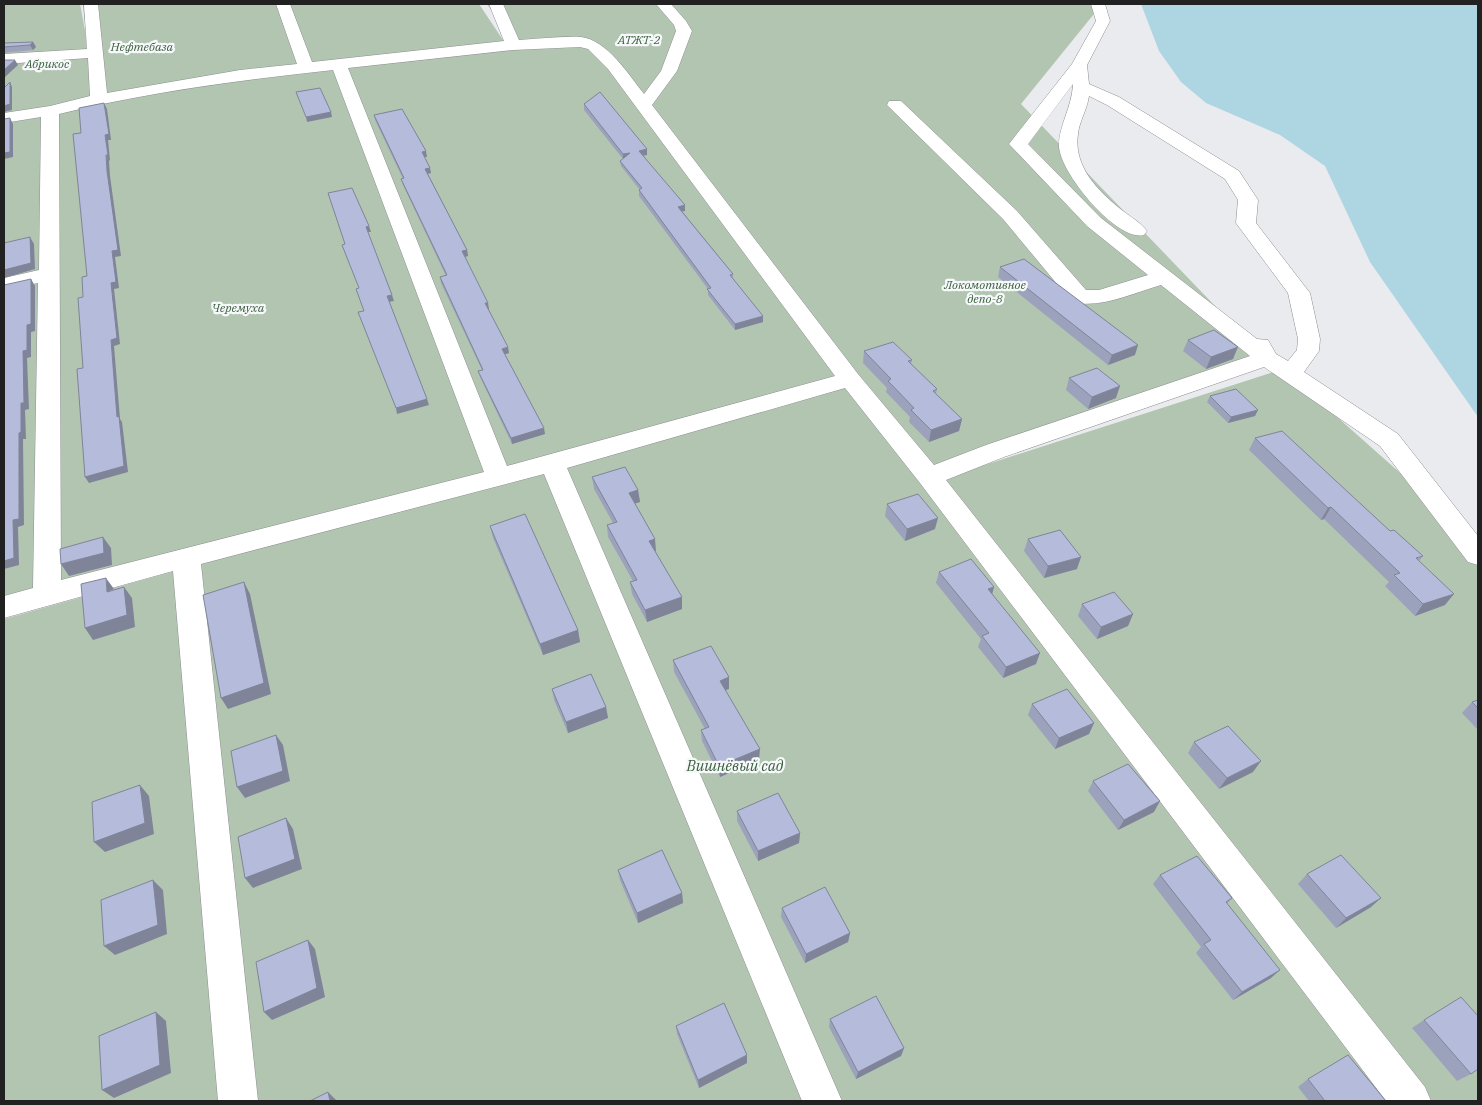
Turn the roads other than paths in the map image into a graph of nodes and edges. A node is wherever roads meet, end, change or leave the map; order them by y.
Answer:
1 (91, 4) edge
2 (284, 4) edge
3 (496, 4) edge
4 (662, 4) edge
5 (1095, 9) edge
6 (513, 45) junction
7 (95, 54) junction
8 (4, 59) edge
9 (338, 64) junction
10 (1079, 64) junction
11 (306, 67) junction
12 (1082, 87) junction
13 (99, 99) junction
14 (643, 105) junction
15 (895, 105) dead end
16 (50, 111) junction
17 (4, 118) edge
18 (1148, 240) dead end
19 (49, 274) junction
20 (1164, 276) junction
21 (4, 284) edge
22 (1215, 294) dead end
23 (1267, 358) junction
24 (1290, 374) junction
25 (850, 379) junction
26 (552, 463) junction
27 (498, 476) junction
28 (929, 477) junction
29 (1478, 555) edge
30 (186, 557) junction
31 (48, 596) junction
32 (4, 607) edge
33 (238, 1101) edge
34 (822, 1101) edge
35 (1411, 1101) edge

1 - 7 lane
2 - 11 lane
3 - 6 lane
4 - 14 lane
5 - 10 lane
6 - 9 lane
6 - 14 lane
7 - 8 lane
7 - 13 lane
9 - 11 lane
9 - 27 lane
10 - 12 lane
10 - 20 lane
11 - 13 lane
12 - 18 lane
12 - 24 lane
13 - 16 lane
14 - 25 lane
15 - 20 lane
16 - 17 lane
16 - 19 lane
19 - 21 lane
19 - 31 lane
20 - 23 lane
22 - 23 lane
23 - 24 lane
23 - 28 lane
24 - 29 lane
25 - 26 lane
25 - 28 lane
26 - 27 lane
26 - 34 lane
27 - 30 lane
28 - 35 lane
30 - 31 lane
30 - 33 lane
31 - 32 lane

